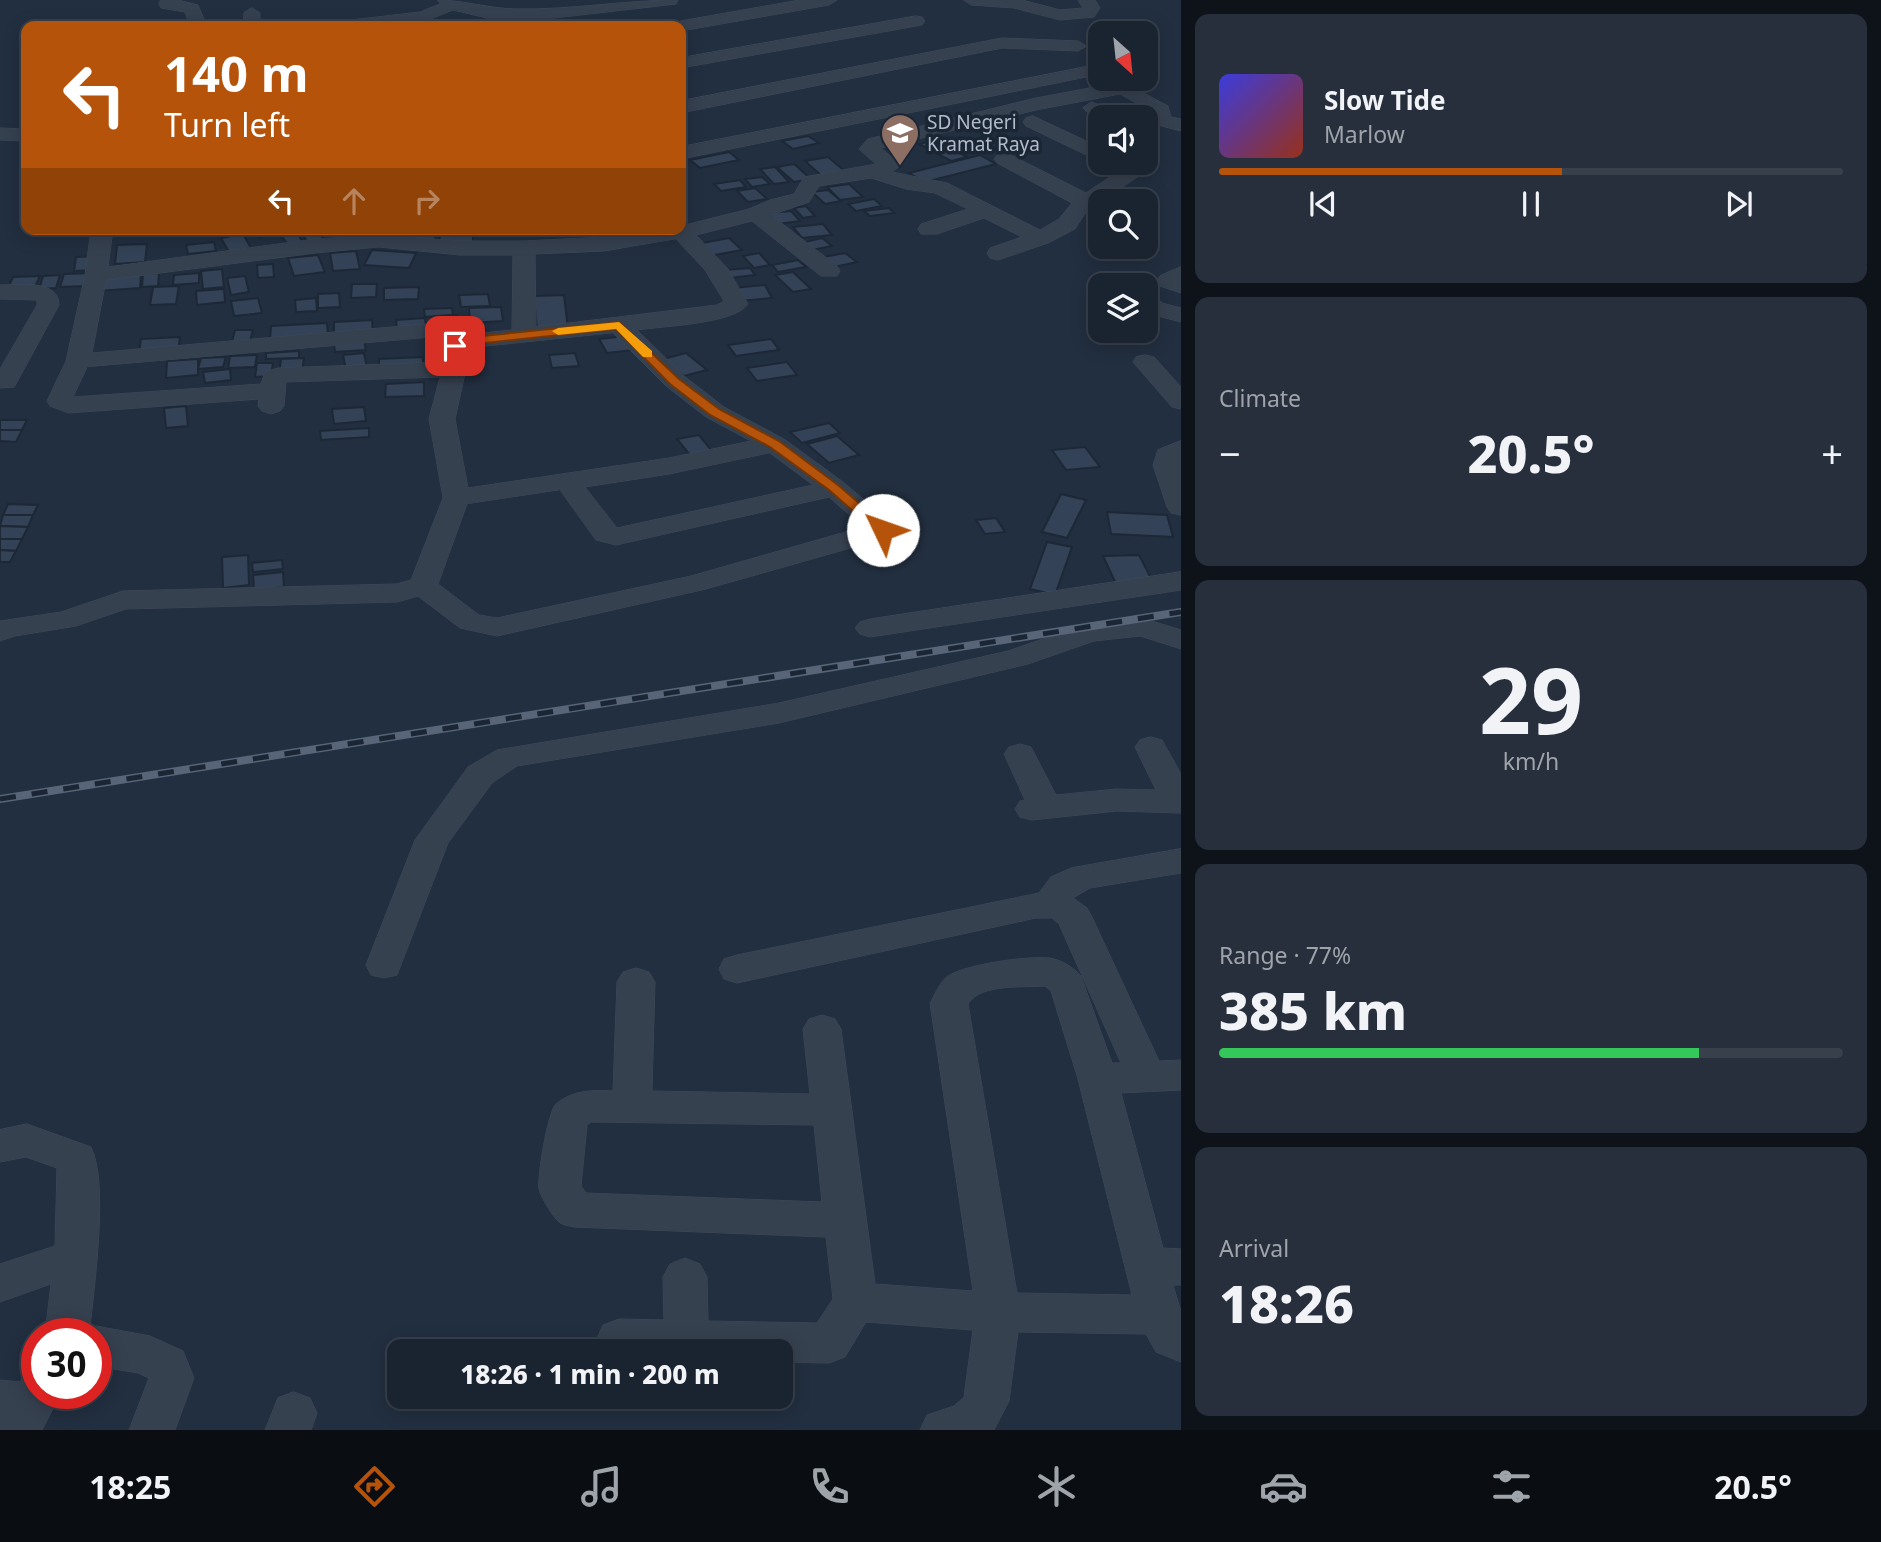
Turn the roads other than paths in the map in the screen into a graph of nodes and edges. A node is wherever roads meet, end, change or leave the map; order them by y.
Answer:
1 (670, 0) edge
2 (829, 0) edge
3 (972, 0) edge
4 (1086, 0) edge
5 (448, 2) edge
6 (167, 5) dead end
7 (624, 14) junction
8 (492, 19) edge
9 (916, 20) dead end
10 (196, 21) edge
11 (372, 21) edge
12 (574, 21) edge
13 (686, 25) edge
14 (1078, 46) dead end
15 (703, 59) junction
16 (686, 63) edge
17 (1088, 72) edge
18 (753, 92) junction
19 (686, 106) edge
20 (1033, 122) dead end
21 (1181, 125) edge
22 (811, 127) junction
23 (0, 134) edge
24 (21, 135) edge
25 (833, 139) dead end
26 (1088, 150) edge
27 (686, 152) edge
28 (1004, 159) dead end
29 (872, 172) junction
30 (1118, 175) edge
31 (1087, 202) junction
32 (986, 210) junction
33 (756, 214) junction
34 (686, 219) edge
35 (686, 222) edge
36 (929, 229) dead end
37 (101, 235) edge
38 (376, 235) edge
39 (633, 235) edge
40 (1040, 238) junction
41 (524, 248) junction
42 (998, 253) dead end
43 (829, 271) dead end
44 (96, 275) junction
45 (1177, 280) edge
46 (1158, 290) edge
47 (0, 292) edge
48 (1158, 309) edge
49 (1181, 314) edge
50 (619, 326) junction
51 (524, 335) junction
52 (461, 358) junction
53 (78, 361) junction
54 (1144, 362) dead end
55 (2, 386) edge
56 (1181, 402) edge
57 (775, 444) junction
58 (1181, 449) edge
59 (568, 482) junction
60 (834, 488) junction
61 (492, 501) dead end
62 (455, 503) junction
63 (1181, 507) edge
64 (1181, 582) edge
65 (423, 586) junction
66 (870, 628) dead end
67 (0, 632) edge
68 (1181, 640) edge
69 (1151, 747) dead end
70 (1020, 754) dead end
71 (1180, 802) edge
72 (1181, 861) edge
73 (1050, 904) junction
74 (384, 965) dead end
75 (737, 970) dead end
76 (636, 982) dead end
77 (822, 1029) dead end
78 (1164, 1076) edge
79 (1098, 1079) junction
80 (632, 1107) junction
81 (832, 1110) junction
82 (0, 1146) edge
83 (844, 1220) junction
84 (76, 1257) junction
85 (1165, 1267) edge
86 (685, 1277) dead end
87 (0, 1283) edge
88 (855, 1302) junction
89 (998, 1312) junction
90 (69, 1318) edge
91 (1170, 1328) edge
92 (686, 1339) edge
93 (793, 1342) edge
94 (112, 1349) edge
95 (152, 1430) edge
96 (943, 1430) edge

1 - 7 street
2 - 13 street
3 - 4 street
5 - 8 street
5 - 11 street
6 - 10 street
7 - 8 street
7 - 12 street
9 - 15 street
14 - 18 street
15 - 16 street
15 - 18 street
17 - 22 street
18 - 19 street
18 - 22 street
20 - 26 street
21 - 29 street
22 - 25 street
22 - 27 street
23 - 24 street
28 - 31 street
29 - 32 street
29 - 33 street
30 - 31 street
31 - 40 street
32 - 36 street
32 - 40 street
33 - 34 street
33 - 43 street
35 - 50 street
37 - 44 street
38 - 41 street
38 - 44 street
39 - 41 street
40 - 42 street
41 - 51 street
44 - 53 street
45 - 46 street
47 - 55 street
48 - 49 street
50 - 51 street
50 - 57 street
51 - 52 street
52 - 53 street
52 - 53 street
52 - 62 street
54 - 56 street
57 - 59 street
57 - 60 street
58 - 63 street
59 - 60 street
59 - 62 street
60 - 65 street
61 - 62 street
62 - 65 street
64 - 66 street
65 - 67 street
68 - 74 street
69 - 71 street
70 - 71 street
72 - 73 street
73 - 75 street
73 - 78 street
76 - 80 street
77 - 81 street
78 - 79 street
79 - 85 street
79 - 89 street
80 - 81 street
80 - 83 street
81 - 83 street
82 - 84 street
83 - 88 street
84 - 87 street
84 - 90 street
85 - 91 street
86 - 92 street
88 - 89 street
88 - 93 street
89 - 91 street
89 - 96 street
94 - 95 street

